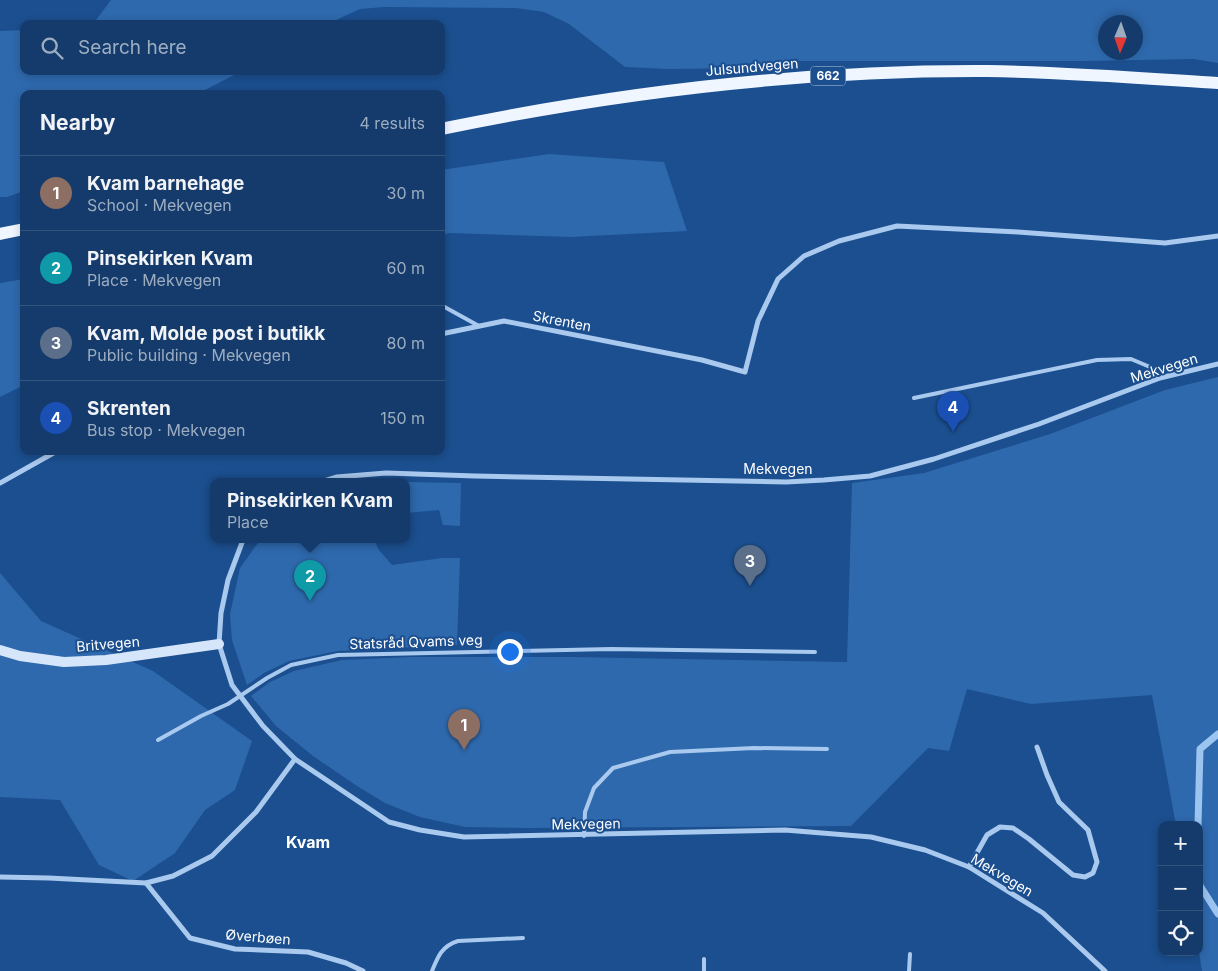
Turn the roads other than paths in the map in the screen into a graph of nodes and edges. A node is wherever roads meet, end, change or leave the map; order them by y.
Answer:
1 (1218, 83) edge
2 (445, 128) edge
3 (20, 230) edge
4 (0, 234) edge
5 (1218, 236) edge
6 (445, 307) edge
7 (479, 326) junction
8 (445, 333) edge
9 (1218, 364) edge
10 (1160, 378) junction
11 (914, 398) dead end
12 (50, 455) edge
13 (332, 478) edge
14 (0, 483) edge
15 (242, 543) edge
16 (219, 644) junction
17 (0, 650) edge
18 (815, 652) dead end
19 (158, 740) dead end
20 (1037, 748) dead end
21 (827, 749) dead end
22 (295, 759) junction
23 (584, 836) junction
24 (969, 867) junction
25 (0, 877) edge
26 (146, 883) junction
27 (523, 938) dead end
28 (910, 954) dead end
29 (704, 959) dead end
30 (363, 971) edge
31 (432, 971) edge
32 (704, 971) edge
33 (909, 971) edge
34 (1105, 971) edge

1 - 2 main road, Julsundvegen / 662
3 - 4 main road
5 - 7 street, Skrenten
6 - 7 lane
7 - 8 street, Skrenten
9 - 10 street, Mekvegen
10 - 11 lane
10 - 13 street, Mekvegen
12 - 14 street
15 - 16 street, Mekvegen
16 - 17 street, Britvegen
16 - 22 street, Mekvegen
18 - 19 lane, Statsråd Qvams veg
20 - 24 street
21 - 23 lane
22 - 23 street, Mekvegen
22 - 26 street
23 - 24 street, Mekvegen
24 - 34 street, Mekvegen
25 - 26 street
26 - 30 street, Øverbøen
27 - 31 lane
28 - 33 lane
29 - 32 lane

